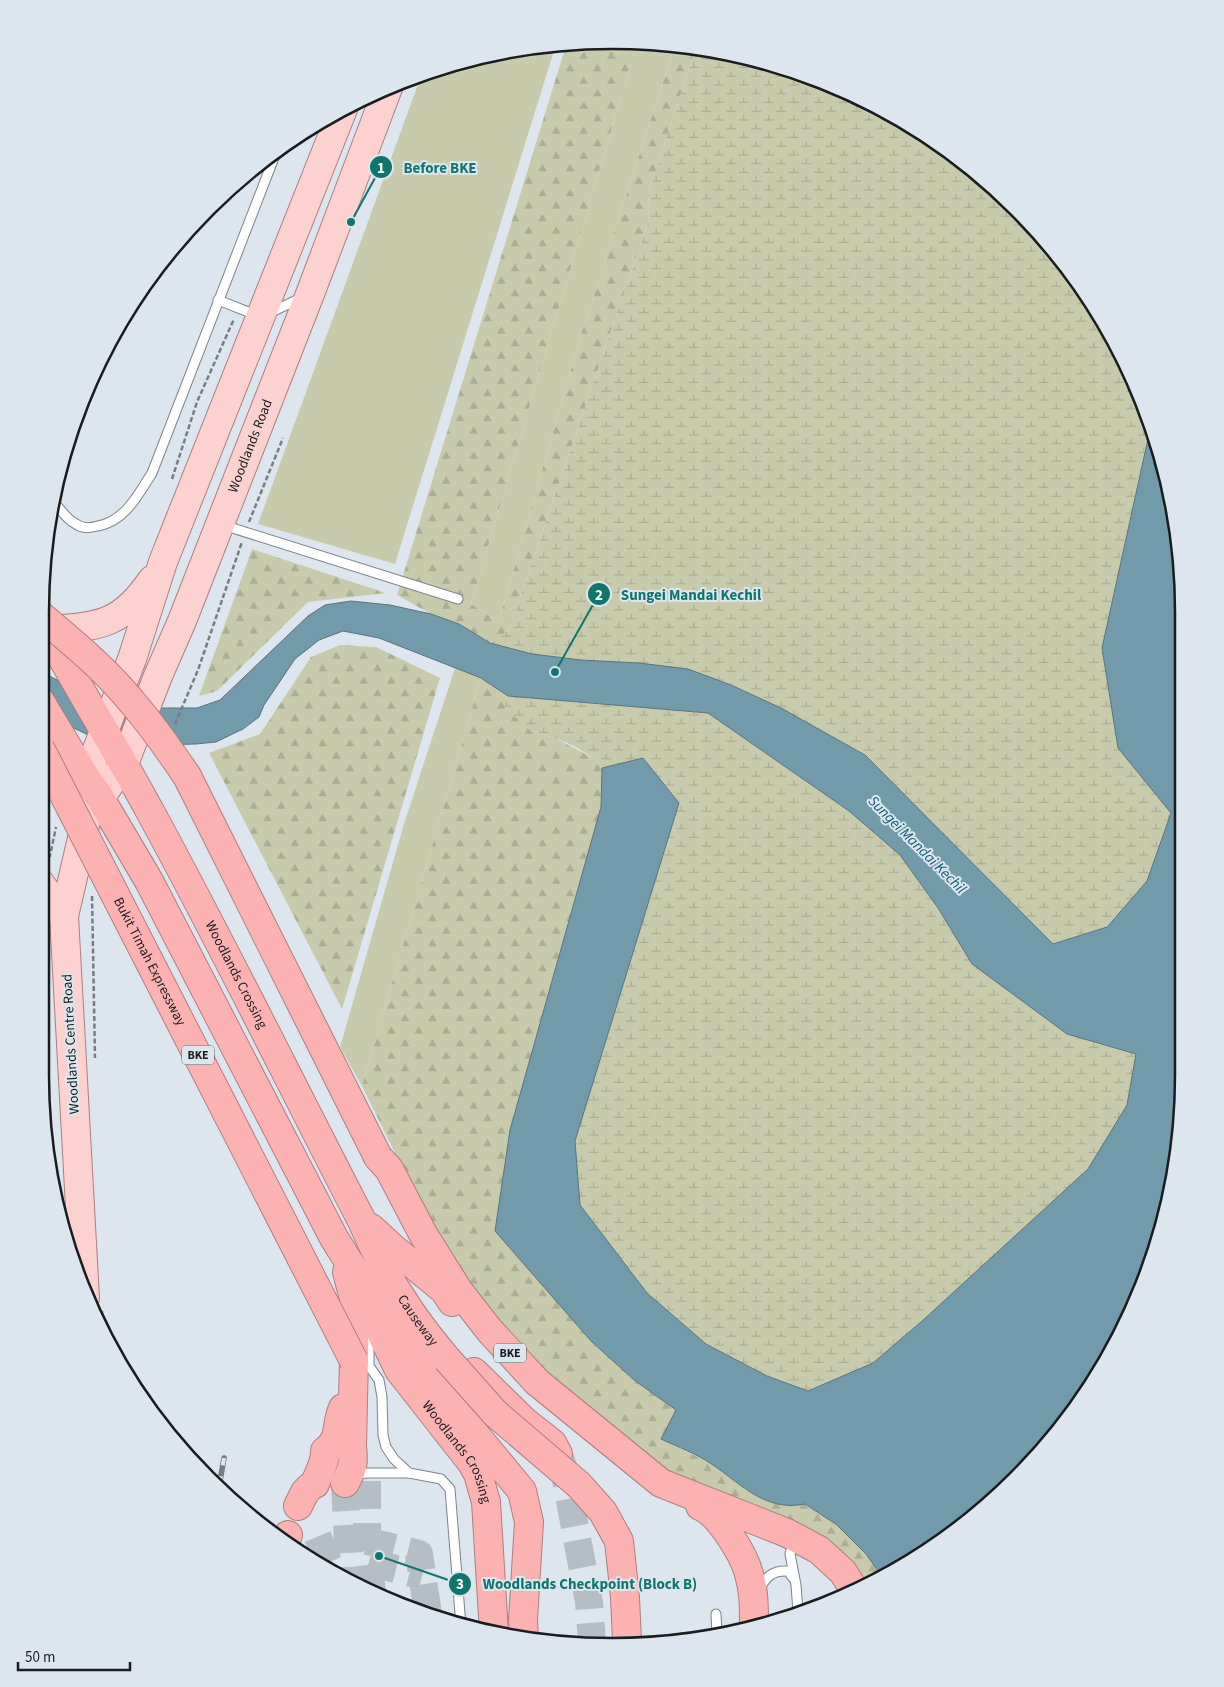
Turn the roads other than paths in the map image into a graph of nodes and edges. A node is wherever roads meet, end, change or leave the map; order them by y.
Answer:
1 (385, 97) edge
2 (338, 120) edge
3 (272, 163) edge
4 (310, 294) junction
5 (218, 300) junction
6 (250, 312) junction
7 (59, 508) edge
8 (233, 528) junction
9 (163, 562) junction
10 (458, 599) dead end
11 (49, 624) edge
12 (49, 629) edge
13 (49, 636) edge
14 (49, 716) edge
15 (105, 731) junction
16 (124, 764) junction
17 (49, 766) edge
18 (93, 788) junction
19 (49, 895) edge
20 (64, 916) junction
21 (395, 1190) junction
22 (362, 1221) junction
23 (334, 1238) junction
24 (84, 1271) edge
25 (391, 1280) junction
26 (444, 1290) junction
27 (366, 1303) junction
28 (354, 1361) junction
29 (353, 1395) junction
30 (558, 1454) tunnel mouth
31 (409, 1473) junction
32 (334, 1482) junction
33 (661, 1483) junction
34 (705, 1508) junction
35 (793, 1544) junction
36 (796, 1585) junction
37 (851, 1585) edge
38 (847, 1586) edge
39 (835, 1592) edge
40 (798, 1606) edge
41 (460, 1617) edge
42 (736, 1619) edge
43 (493, 1625) edge
44 (524, 1631) edge
45 (627, 1638) edge

1 - 4 main road, Woodlands Road
2 - 6 main road
3 - 5 lane
4 - 6 lane
4 - 8 main road, Woodlands Road
5 - 6 lane
5 - 7 lane
6 - 9 main road
8 - 10 lane
8 - 16 main road, Woodlands Road
9 - 11 main road
9 - 15 main road
12 - 21 highway, BKE, bridge
13 - 15 highway, Woodlands Crossing
14 - 18 highway, Woodlands Crossing
15 - 16 highway, Woodlands Crossing
15 - 18 main road
16 - 18 main road, Woodlands Road
16 - 22 highway, Woodlands Crossing
17 - 28 highway, Bukit Timah Expressway / BKE, bridge
18 - 20 main road, Woodlands Centre Road
18 - 23 highway, Woodlands Crossing
19 - 20 main road
20 - 24 main road, Woodlands Centre Road
21 - 26 highway, BKE
21 - 33 highway, BKE
22 - 25 highway, Woodlands Crossing
22 - 26 highway, Woodlands Crossing
23 - 27 highway, Woodlands Crossing
23 - 28 highway, Woodlands Crossing
25 - 30 highway, Woodlands Crossing
25 - 45 highway, Causeway, bridge
26 - 33 highway, Woodlands Crossing
27 - 31 lane
27 - 43 highway, Woodlands Crossing
27 - 44 highway, Woodlands Crossing
28 - 29 highway, Woodlands Crossing
29 - 32 highway
29 - 32 highway, Woodlands Crossing
31 - 32 lane
31 - 41 lane
33 - 34 highway, Woodlands Crossing
33 - 37 highway, Woodlands Crossing
34 - 35 highway, Woodlands Crossing
34 - 42 highway, Woodlands Crossing
35 - 36 lane
35 - 38 highway, Woodlands Crossing
35 - 39 highway, Woodlands Crossing
36 - 40 lane
36 - 42 lane

